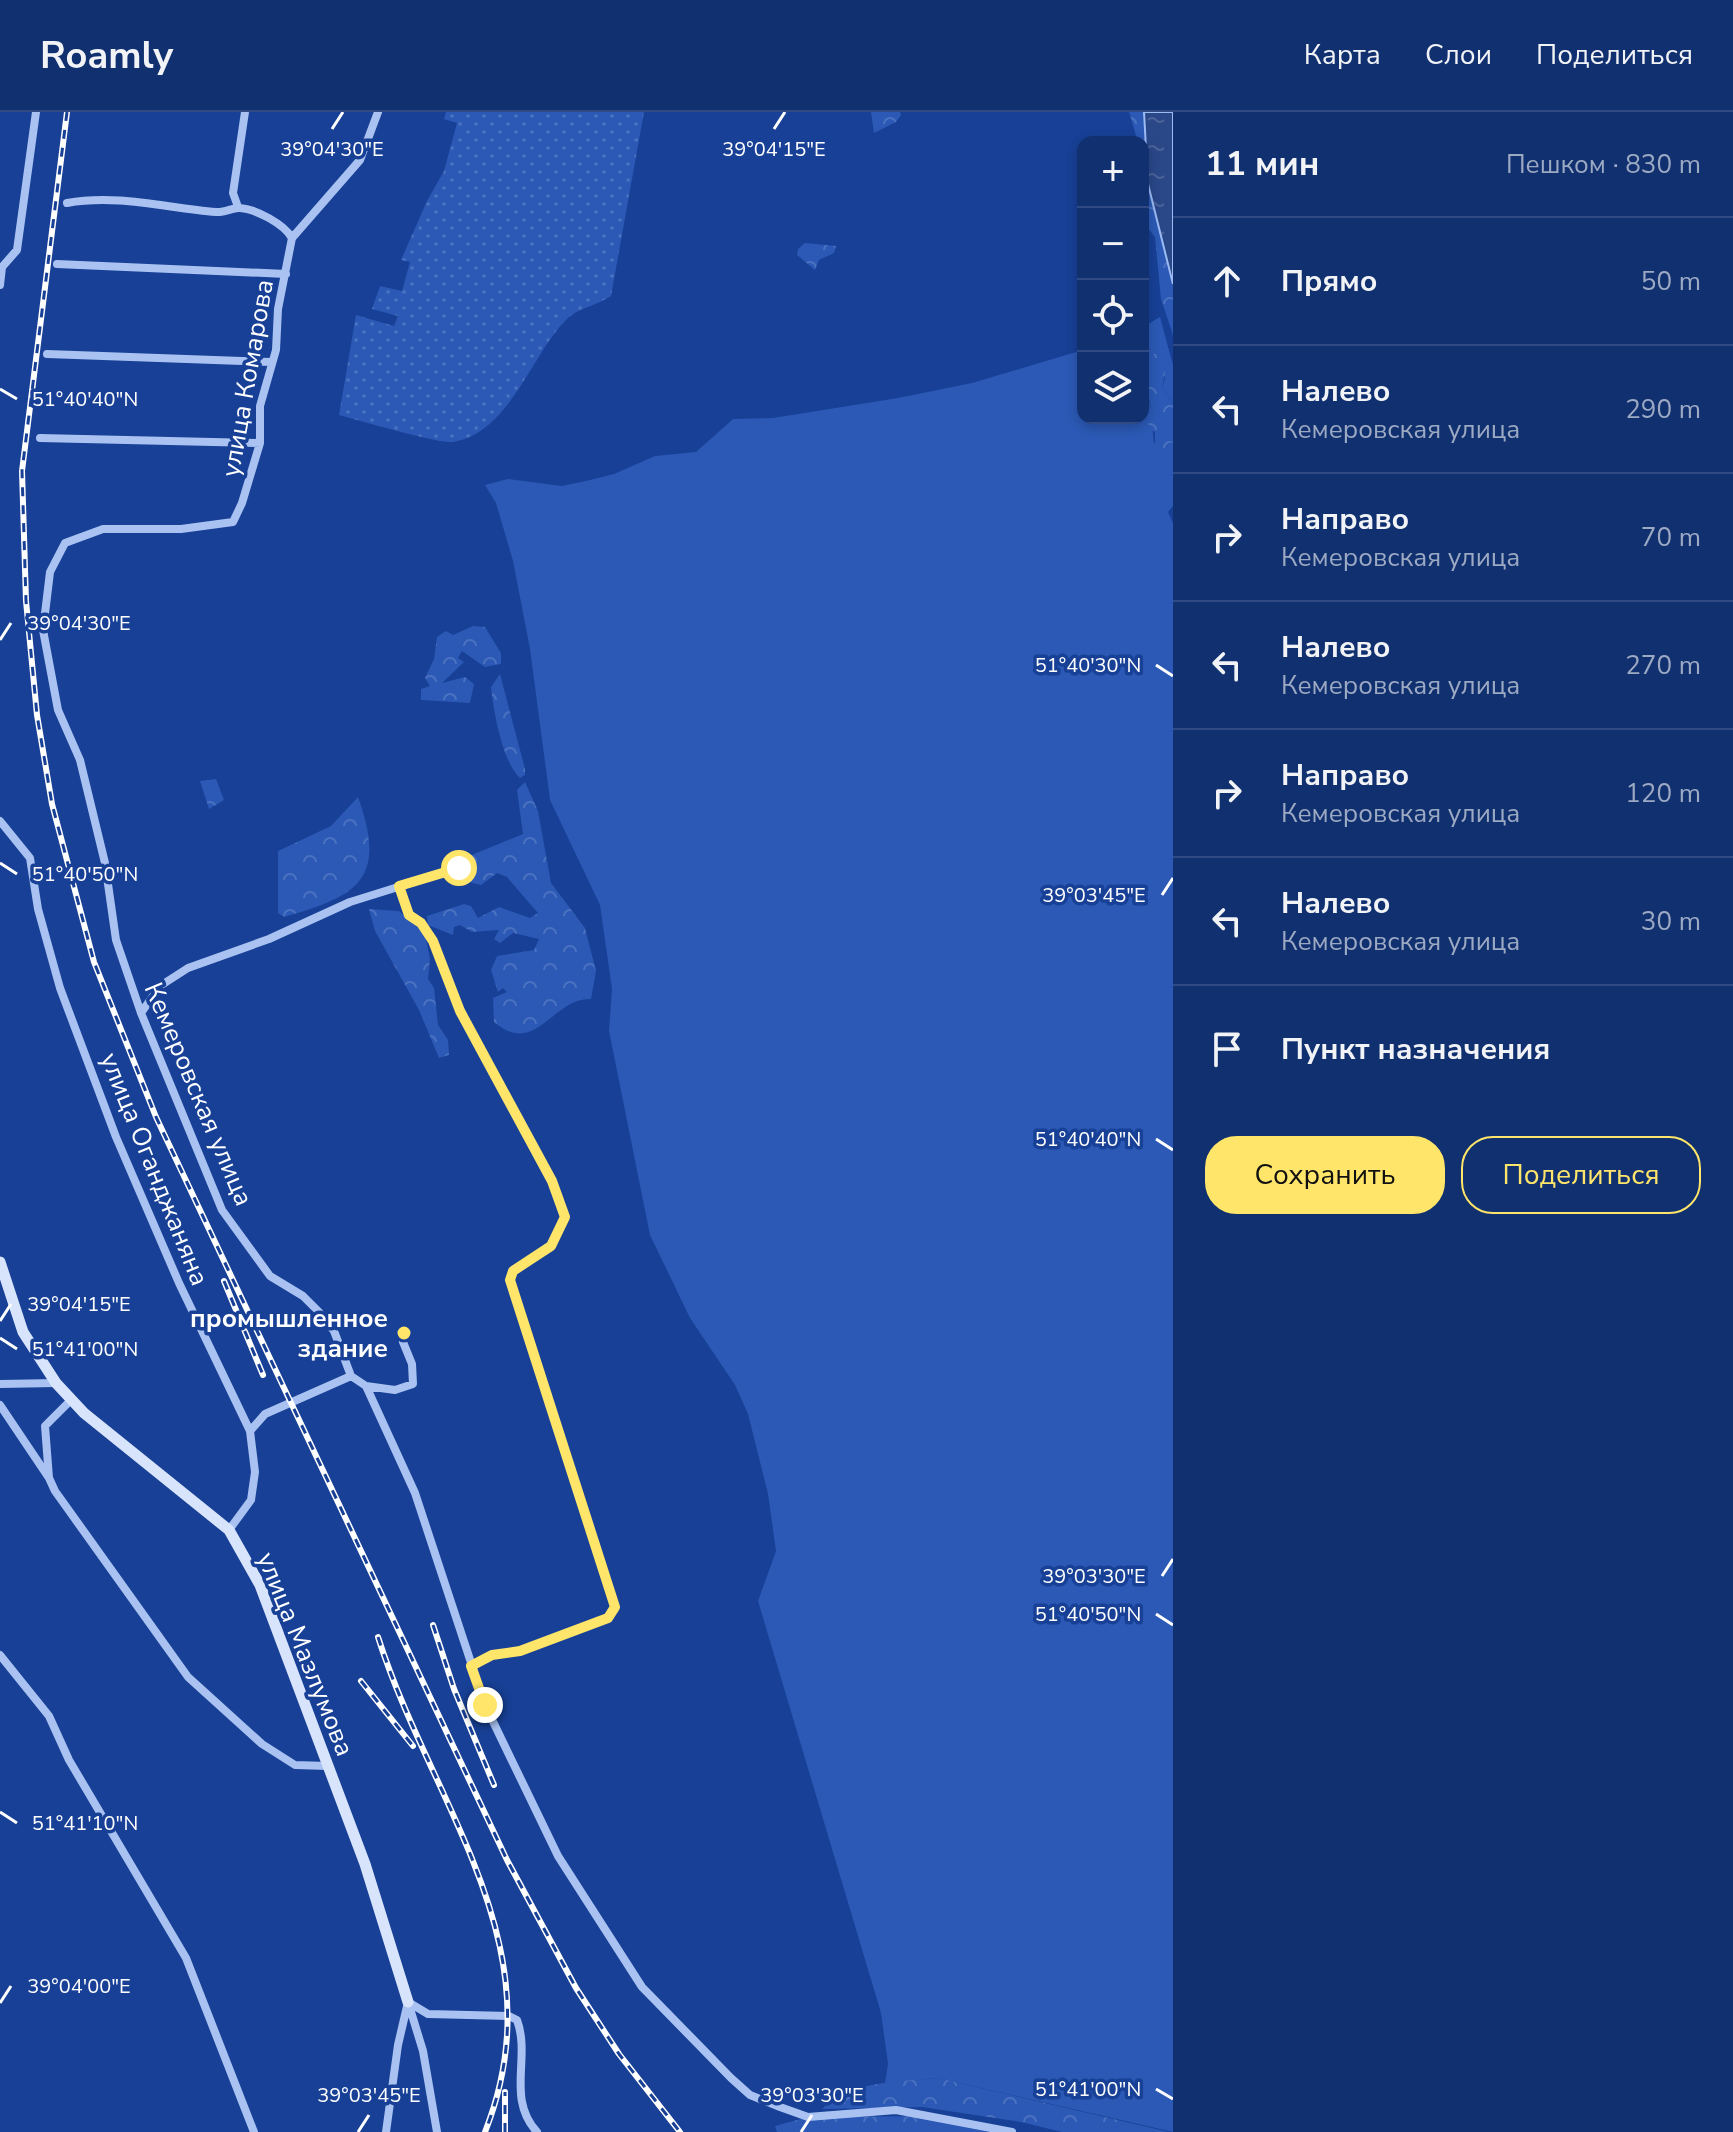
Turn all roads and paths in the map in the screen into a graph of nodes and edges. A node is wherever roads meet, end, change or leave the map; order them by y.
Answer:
1 (36, 112) edge
2 (245, 112) edge
3 (378, 112) edge
4 (67, 203) dead end
5 (238, 207) junction
6 (292, 238) junction
7 (57, 264) dead end
8 (1, 267) edge
9 (286, 274) junction
10 (0, 285) edge
11 (47, 354) dead end
12 (271, 362) junction
13 (40, 438) dead end
14 (260, 443) junction
15 (79, 537) joint
16 (0, 821) edge
17 (459, 868) dead end
18 (399, 886) junction
19 (141, 1013) junction
20 (0, 1262) edge
21 (403, 1342) dead end
22 (351, 1376) junction
23 (56, 1383) junction
24 (0, 1384) edge
25 (366, 1386) junction
26 (71, 1400) junction
27 (0, 1405) edge
28 (250, 1431) junction
29 (49, 1478) junction
30 (229, 1530) junction
31 (0, 1655) edge
32 (471, 1666) junction
33 (327, 1766) junction
34 (408, 2002) junction
35 (254, 2132) edge
36 (386, 2132) edge
37 (437, 2132) edge
38 (537, 2132) edge
39 (1012, 2132) edge

1 - 8 street
2 - 5 street
3 - 6 street
4 - 5 street
5 - 6 street
6 - 9 street, улица Комарова
7 - 9 street
8 - 10 street
9 - 12 street, улица Комарова
11 - 12 street
12 - 14 street, улица Комарова
13 - 14 street
14 - 15 street, улица Комарова
15 - 19 street, Кемеровская улица
16 - 28 street, улица Оганджаняна
17 - 18 street
18 - 19 street
18 - 32 street
19 - 22 street, Кемеровская улица
20 - 23 street, улица Мазлумова
21 - 25 street
22 - 25 street
22 - 28 street
23 - 24 street
23 - 26 street, улица Мазлумова
25 - 32 street
26 - 29 street
26 - 30 street, улица Мазлумова
27 - 29 street
28 - 30 street, улица Оганджаняна
29 - 33 street
30 - 33 street, улица Мазлумова
31 - 35 street
32 - 39 street
33 - 34 street, улица Мазлумова
34 - 36 street
34 - 37 street
34 - 38 street

